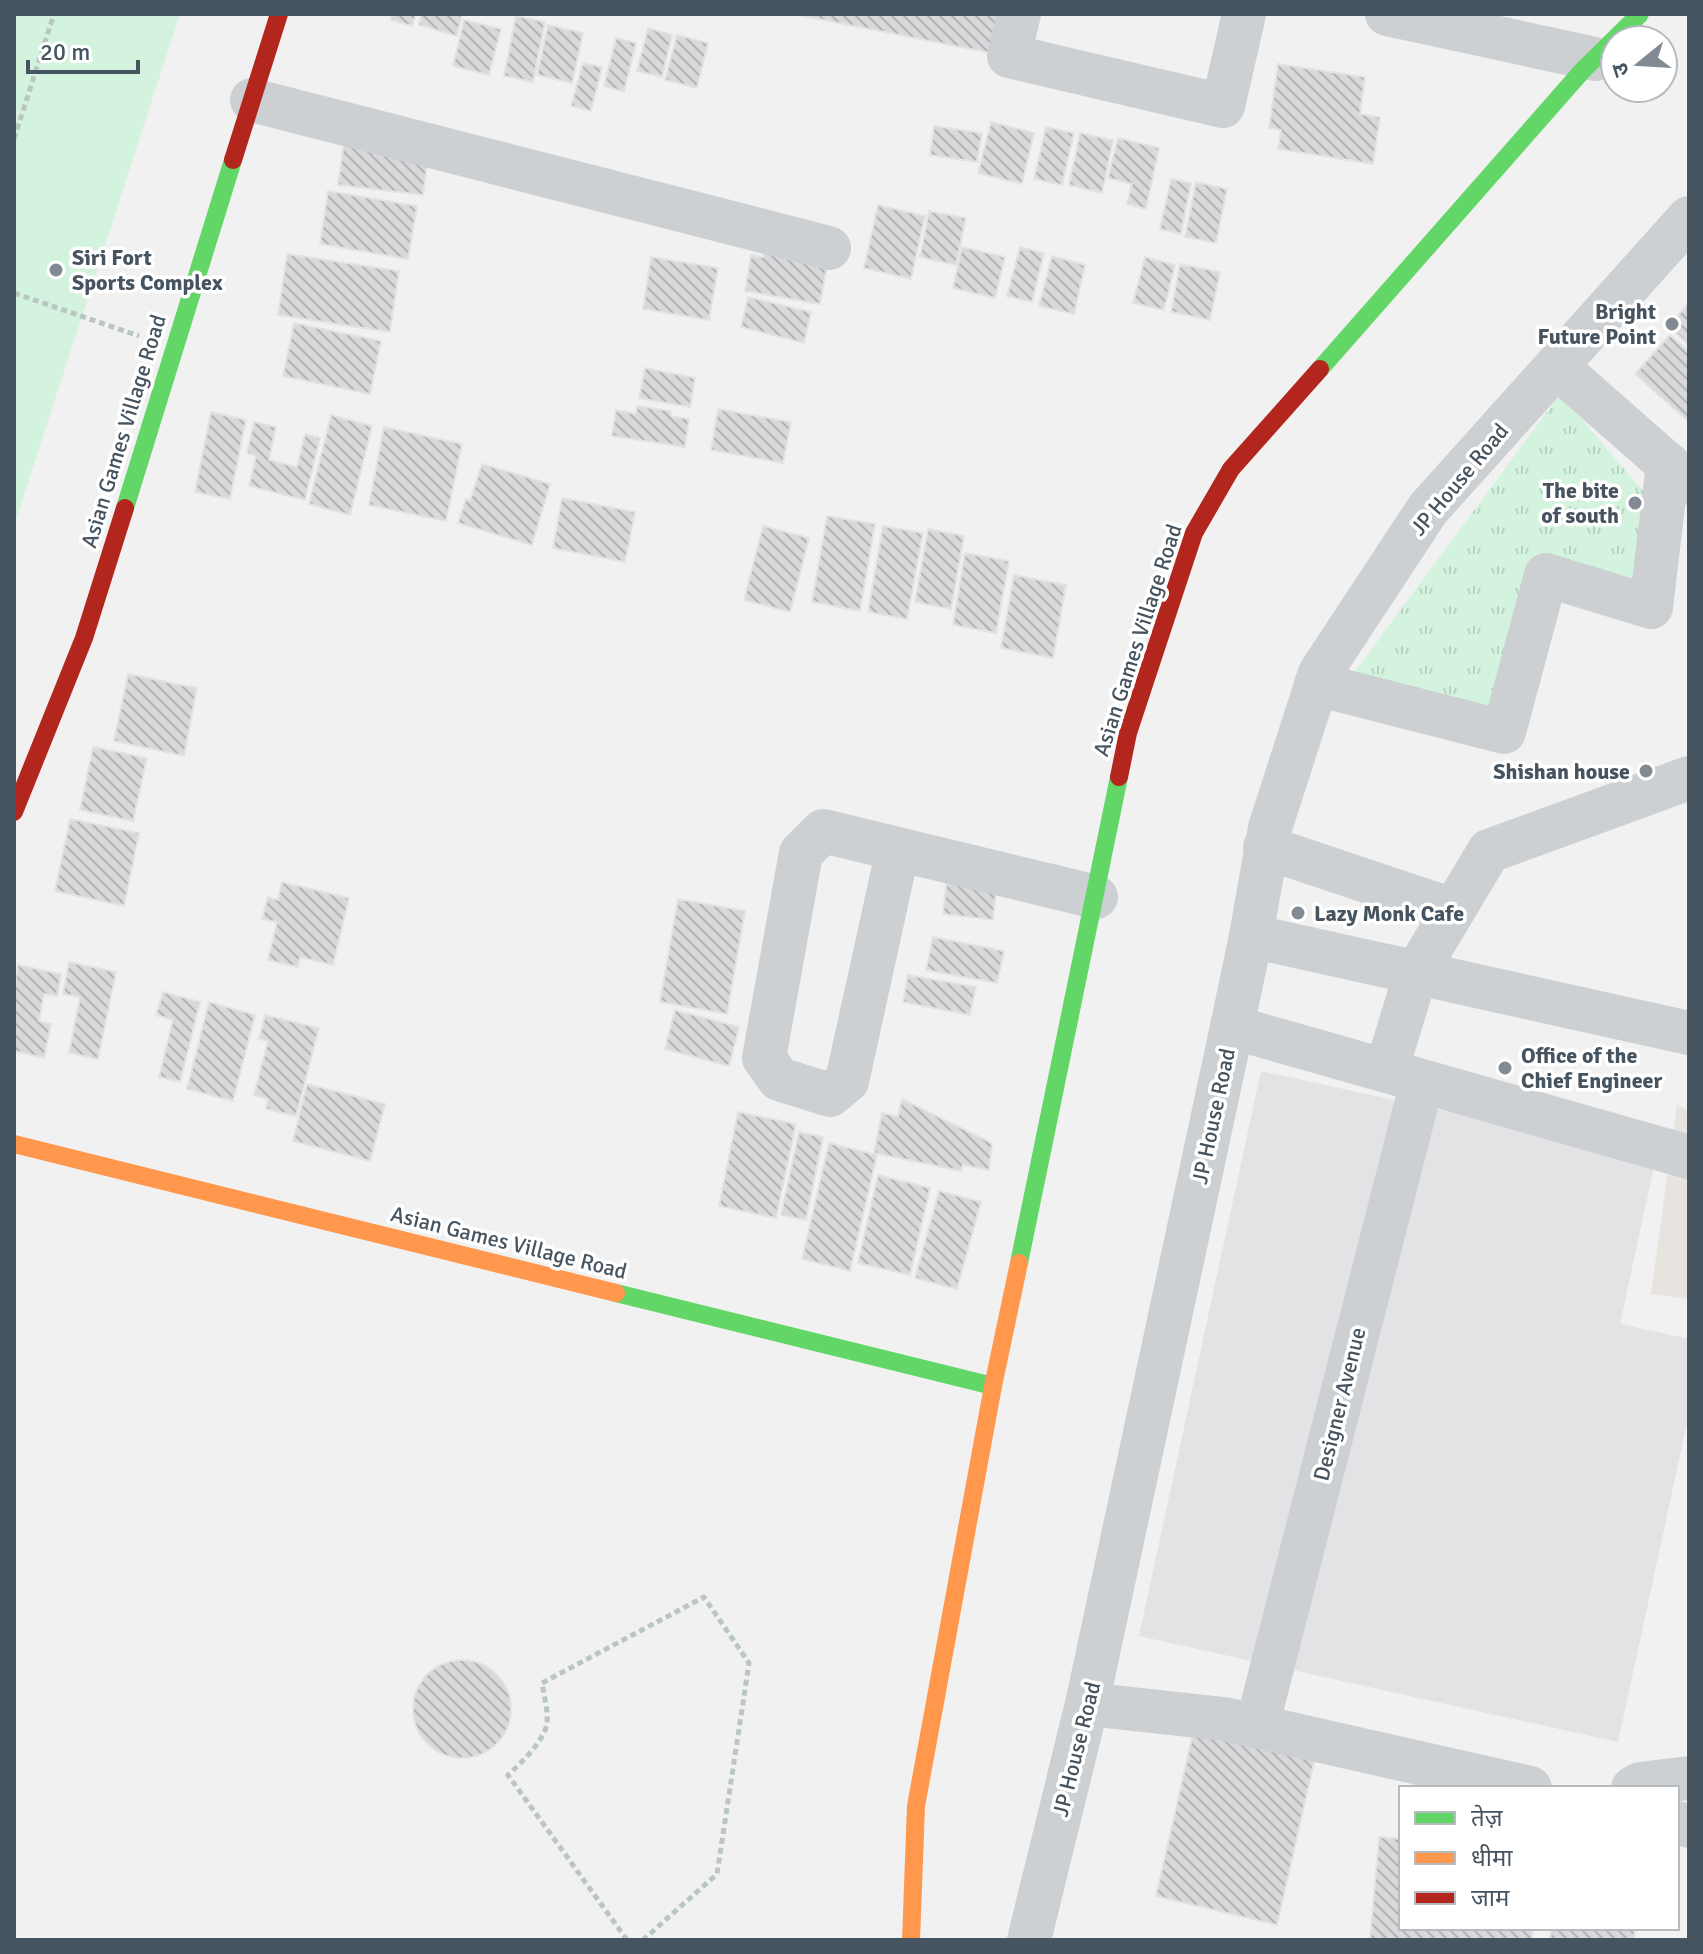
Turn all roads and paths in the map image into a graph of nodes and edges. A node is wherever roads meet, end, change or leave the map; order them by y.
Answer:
1 (54, 14) edge
2 (279, 14) edge
3 (1019, 14) edge
4 (1244, 14) edge
5 (1387, 14) edge
6 (1640, 14) edge
7 (1595, 59) junction
8 (252, 100) junction
9 (14, 139) edge
10 (1689, 218) edge
11 (829, 248) dead end
12 (14, 293) edge
13 (174, 348) junction
14 (1557, 367) junction
15 (1678, 474) edge
16 (1316, 684) junction
17 (1689, 778) edge
18 (14, 812) edge
19 (1265, 847) junction
20 (898, 849) junction
21 (1096, 897) junction
22 (1453, 910) junction
23 (1251, 936) junction
24 (1416, 973) junction
25 (1232, 1027) junction
26 (1689, 1033) edge
27 (1404, 1077) junction
28 (14, 1144) edge
29 (1689, 1157) edge
30 (993, 1386) junction
31 (1087, 1704) junction
32 (1257, 1726) junction
33 (1689, 1778) edge
34 (1521, 1786) edge
35 (1636, 1786) edge
36 (627, 1940) edge
37 (643, 1940) edge
38 (911, 1940) edge
39 (1029, 1940) edge

1 - 9 path
2 - 8 street, Asian Games Village Road
3 - 4 street
5 - 7 street
6 - 7 street, Asian Games Village Road
7 - 21 street, Asian Games Village Road
8 - 11 street
8 - 13 street, Asian Games Village Road
10 - 14 street, JP House Road
12 - 13 path
13 - 18 street, Asian Games Village Road
14 - 15 street
14 - 16 street, JP House Road
15 - 16 street
16 - 19 street, JP House Road
17 - 22 street, Designer Avenue
19 - 22 street
19 - 23 street, JP House Road
20 - 20 street
20 - 21 street
21 - 30 street, Asian Games Village Road
22 - 24 street, Designer Avenue
23 - 24 street
23 - 25 street, JP House Road
24 - 26 street
24 - 27 street, Designer Avenue
25 - 27 street
25 - 31 street, JP House Road
27 - 29 street
27 - 32 street, Designer Avenue
28 - 30 street, Asian Games Village Road
30 - 38 street, Asian Games Village Road
31 - 32 street
31 - 39 street, JP House Road
32 - 34 street
33 - 35 street
36 - 37 path

